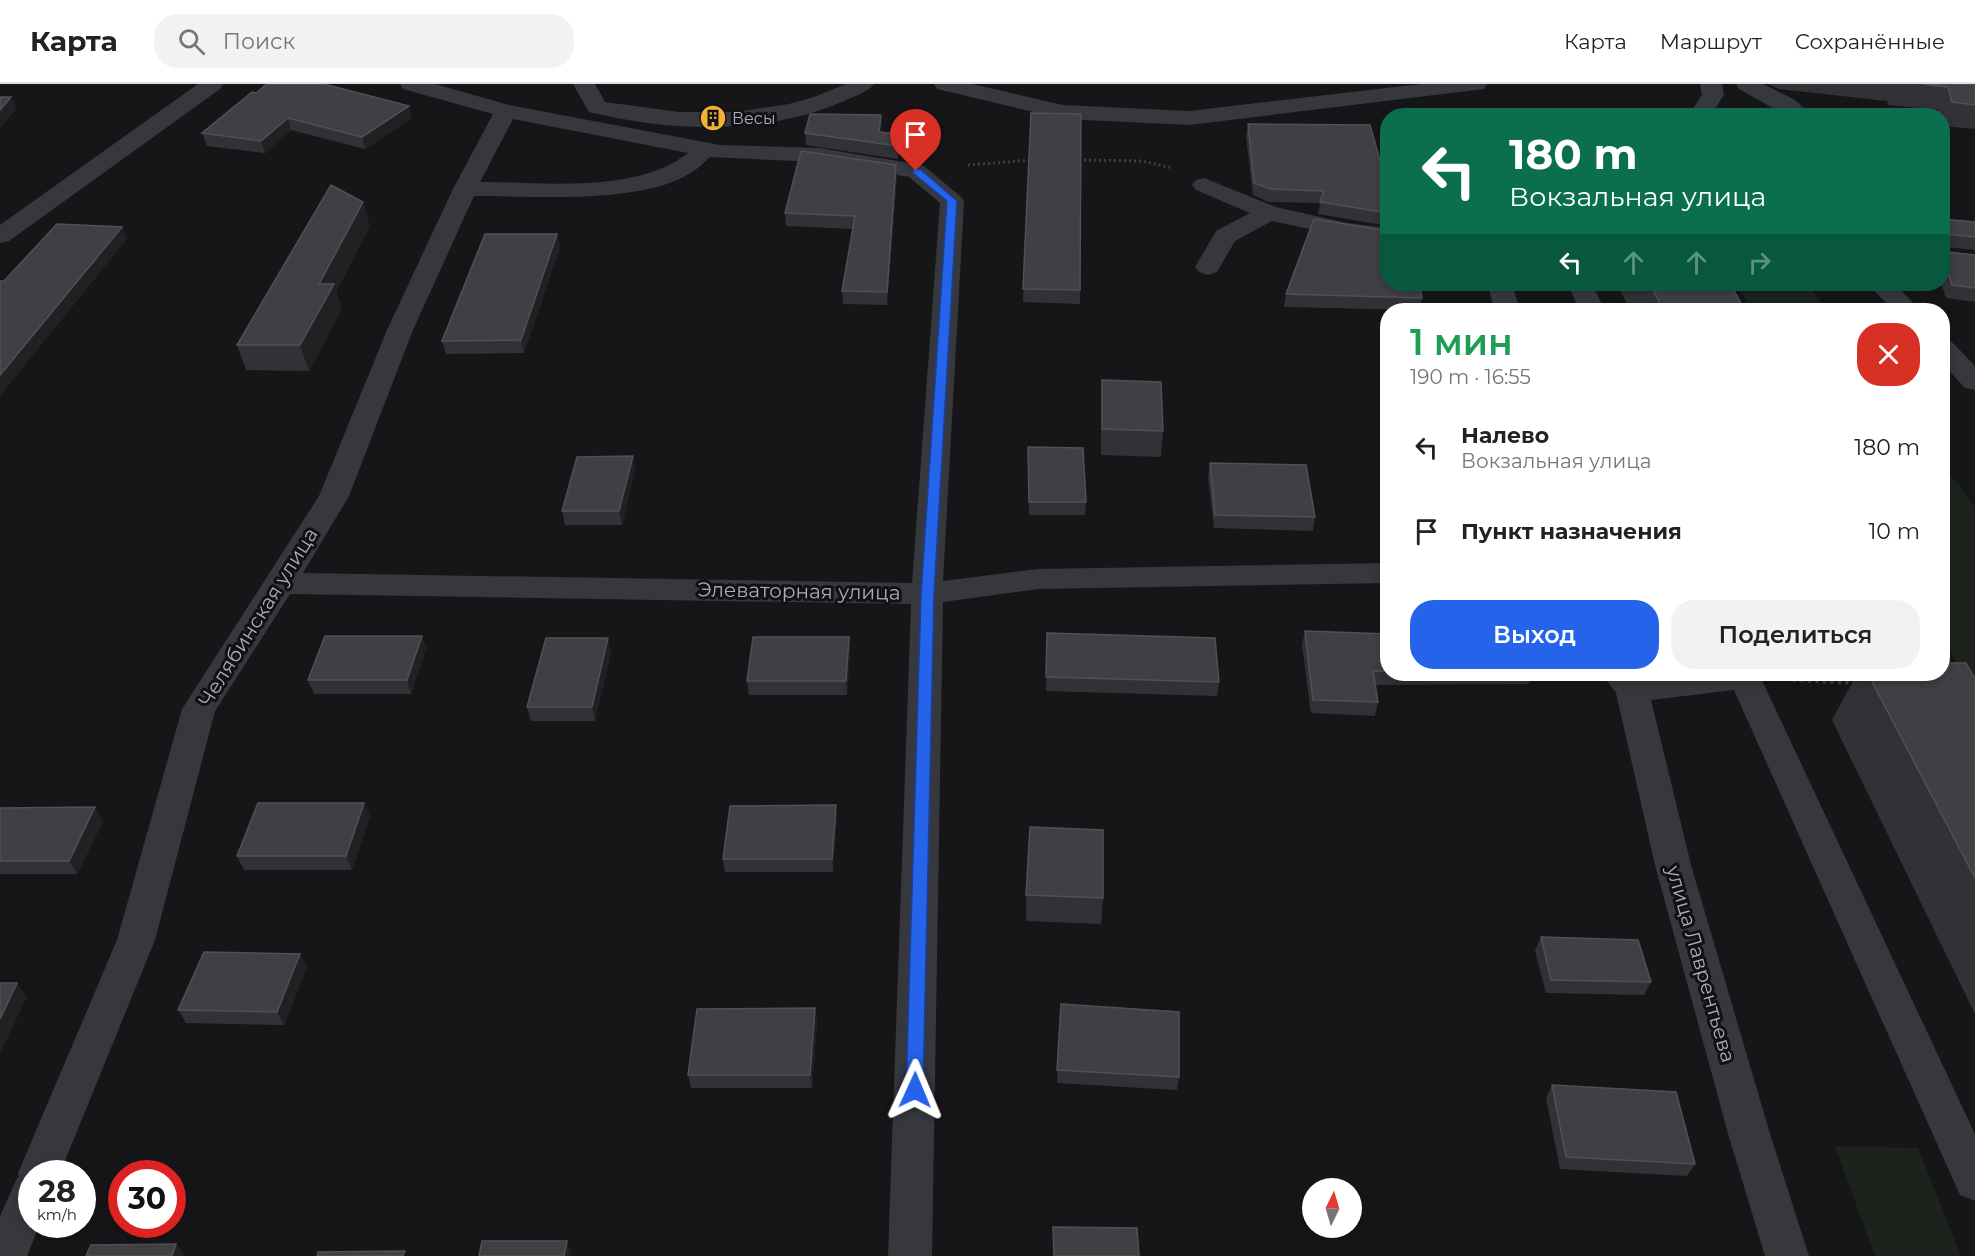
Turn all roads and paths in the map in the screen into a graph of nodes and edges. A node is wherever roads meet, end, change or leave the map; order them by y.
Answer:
1 (212, 84) edge
2 (411, 84) edge
3 (863, 84) edge
4 (945, 84) edge
5 (1476, 84) edge
6 (1711, 84) edge
7 (1747, 84) edge
8 (587, 91) edge
9 (835, 96) junction
10 (1704, 108) edge
11 (1788, 108) edge
12 (506, 111) junction
13 (706, 149) junction
14 (1036, 160) edge
15 (1079, 160) edge
16 (916, 171) junction
17 (1204, 186) joint
18 (465, 189) junction
19 (1269, 213) junction
20 (1380, 234) edge
21 (0, 236) edge
22 (1208, 267) dead end
23 (1888, 291) edge
24 (1900, 303) edge
25 (1950, 348) edge
26 (1975, 352) edge
27 (1950, 355) edge
28 (1975, 382) edge
29 (1380, 573) edge
30 (281, 583) junction
31 (927, 594) junction
32 (1643, 681) edge
33 (1747, 681) edge
34 (1831, 681) edge
35 (1626, 682) edge
36 (1860, 683) dead end
37 (44, 1160) edge
38 (1975, 1181) edge
39 (18, 1225) edge
40 (5, 1256) edge
41 (910, 1256) edge
42 (1787, 1256) edge

1 - 21 street
2 - 12 street
3 - 9 street
4 - 5 street
6 - 10 street
7 - 11 street
8 - 9 street
8 - 9 street
12 - 13 street
12 - 18 street, Челябинская улица
13 - 16 street
13 - 18 street
14 - 16 path
15 - 17 path
16 - 31 street
17 - 19 street
18 - 30 street, Челябинская улица
19 - 20 street
19 - 22 street
23 - 24 street
25 - 26 street
27 - 28 street
29 - 31 street, Элеваторная улица
30 - 31 street, Элеваторная улица
30 - 37 street, Челябинская улица
31 - 41 street
32 - 35 street
33 - 38 street
34 - 36 path
35 - 42 street, улица Лаврентьева
39 - 40 street

